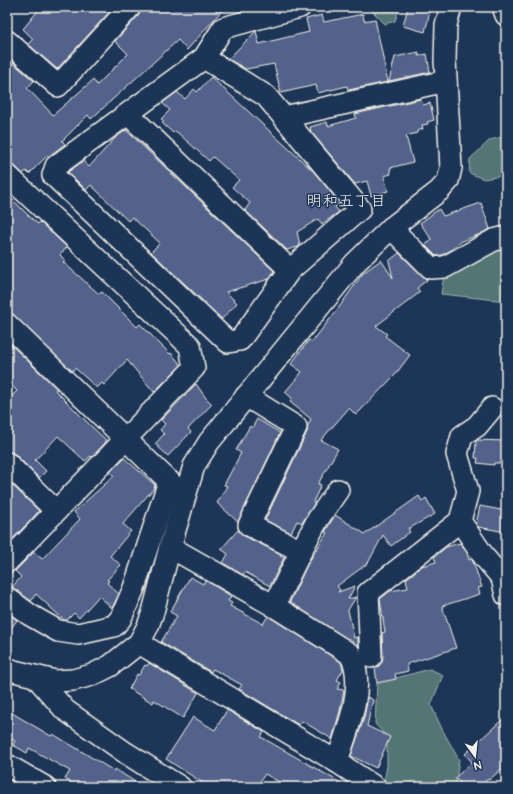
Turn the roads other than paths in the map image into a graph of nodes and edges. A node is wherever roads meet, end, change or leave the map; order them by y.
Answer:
1 (130, 7) edge
2 (300, 7) edge
3 (451, 7) edge
4 (504, 7) edge
5 (238, 15) edge
6 (506, 15) edge
7 (7, 41) edge
8 (204, 58) junction
9 (446, 81) junction
10 (128, 114) junction
11 (284, 117) junction
12 (7, 175) edge
13 (391, 228) junction
14 (506, 237) edge
15 (290, 270) junction
16 (7, 324) edge
17 (246, 396) junction
18 (492, 408) dead end
19 (126, 438) junction
20 (7, 463) edge
21 (169, 481) junction
22 (338, 490) dead end
23 (184, 495) junction
24 (56, 511) junction
25 (460, 521) junction
26 (170, 547) junction
27 (301, 551) junction
28 (7, 562) edge
29 (505, 583) edge
30 (7, 598) edge
31 (274, 606) junction
32 (139, 643) junction
33 (371, 657) dead end
34 (7, 668) edge
35 (36, 677) junction
36 (337, 762) junction
37 (7, 765) edge
38 (45, 787) edge
39 (180, 787) edge
40 (375, 787) edge

1 - 7 street
2 - 5 street
3 - 9 street
4 - 6 street
5 - 8 street
8 - 10 street
8 - 11 street
9 - 11 street
9 - 13 street
10 - 15 street
10 - 15 street
11 - 15 street
12 - 19 street
13 - 14 street
13 - 17 street
16 - 19 street
17 - 23 street
17 - 27 street
18 - 25 street
19 - 21 street
19 - 24 street
20 - 24 street
21 - 23 street
21 - 30 street
22 - 27 street
23 - 26 street
24 - 28 street
25 - 29 street
25 - 33 street
26 - 31 street
26 - 32 street
27 - 31 street
31 - 36 street
32 - 35 street
32 - 36 street
34 - 35 street
35 - 39 street
36 - 40 street
37 - 38 street

